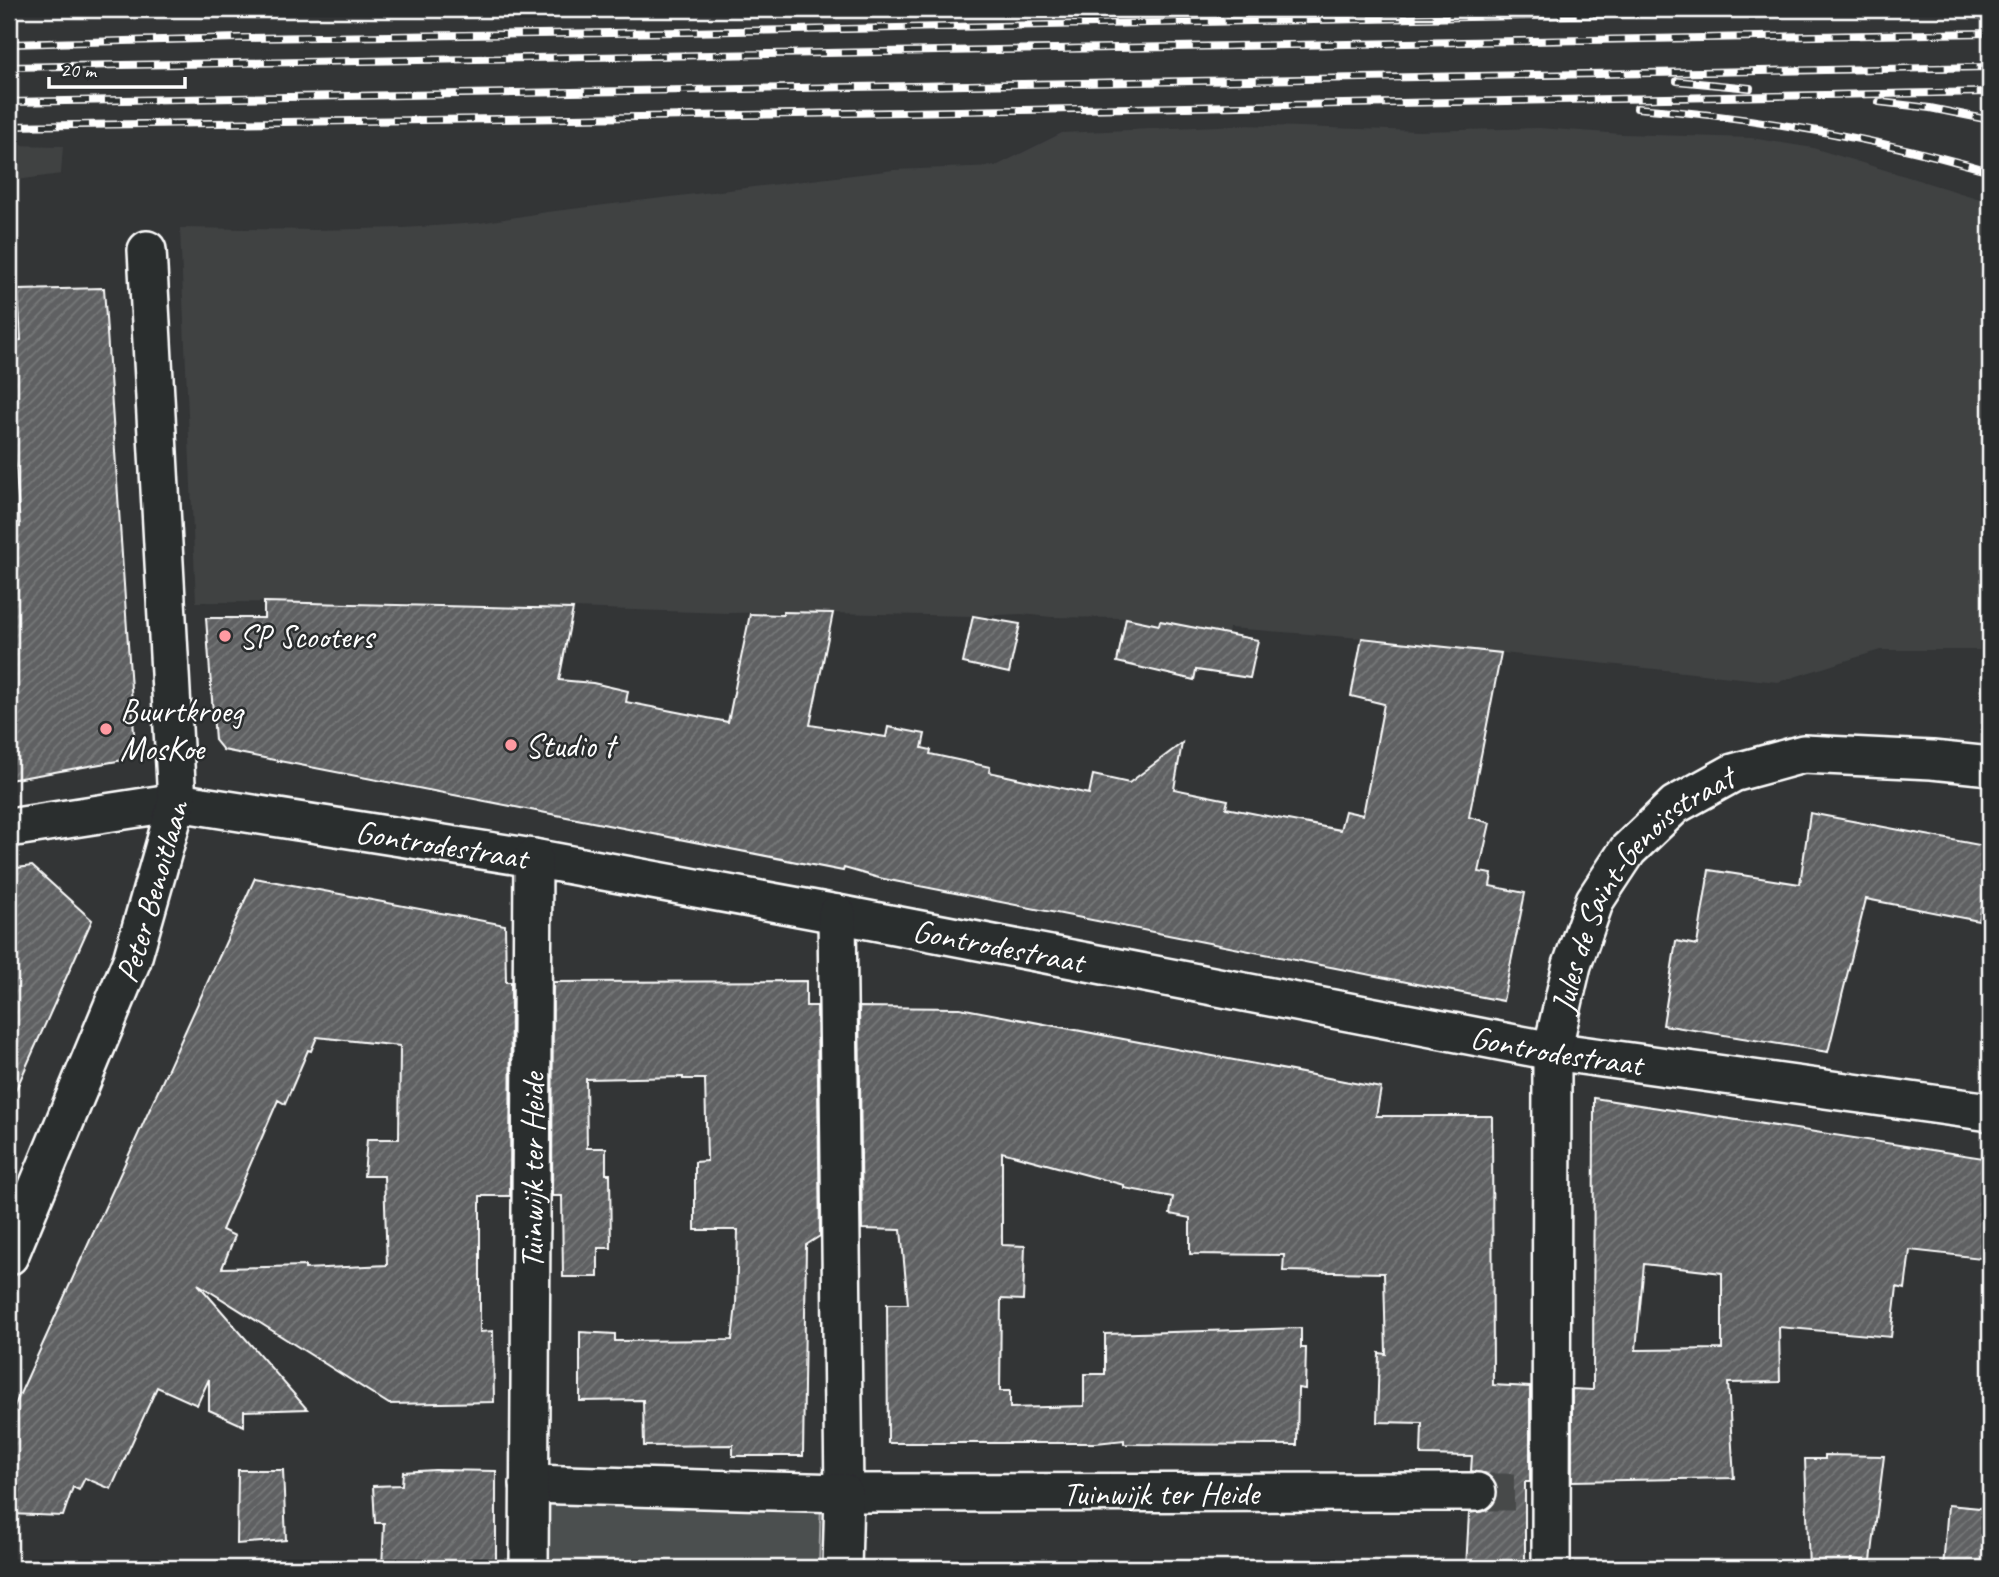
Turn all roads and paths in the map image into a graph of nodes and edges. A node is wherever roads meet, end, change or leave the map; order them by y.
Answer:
1 (147, 250) dead end
2 (1990, 765) edge
3 (177, 802) junction
4 (9, 828) edge
5 (533, 858) junction
6 (837, 914) junction
7 (1552, 1051) junction
8 (1990, 1112) edge
9 (9, 1256) edge
10 (529, 1484) junction
11 (1477, 1492) tunnel mouth
12 (845, 1493) junction
13 (529, 1568) edge
14 (842, 1568) edge
15 (1551, 1568) edge

1 - 3 street, Peter Benoitlaan
2 - 7 street, Jules de Saint-Genoisstraat
3 - 4 street, Gontrodestraat
3 - 5 street, Gontrodestraat
3 - 9 street, Peter Benoitlaan
5 - 6 street, Gontrodestraat
5 - 10 street, Tuinwijk ter Heide
6 - 7 street, Gontrodestraat
6 - 12 street
7 - 8 street, Gontrodestraat
7 - 15 street, Jules de Saint-Genoisstraat
10 - 12 street, Tuinwijk ter Heide
10 - 13 street, Tuinwijk ter Heide
11 - 12 street, Tuinwijk ter Heide
12 - 14 street

